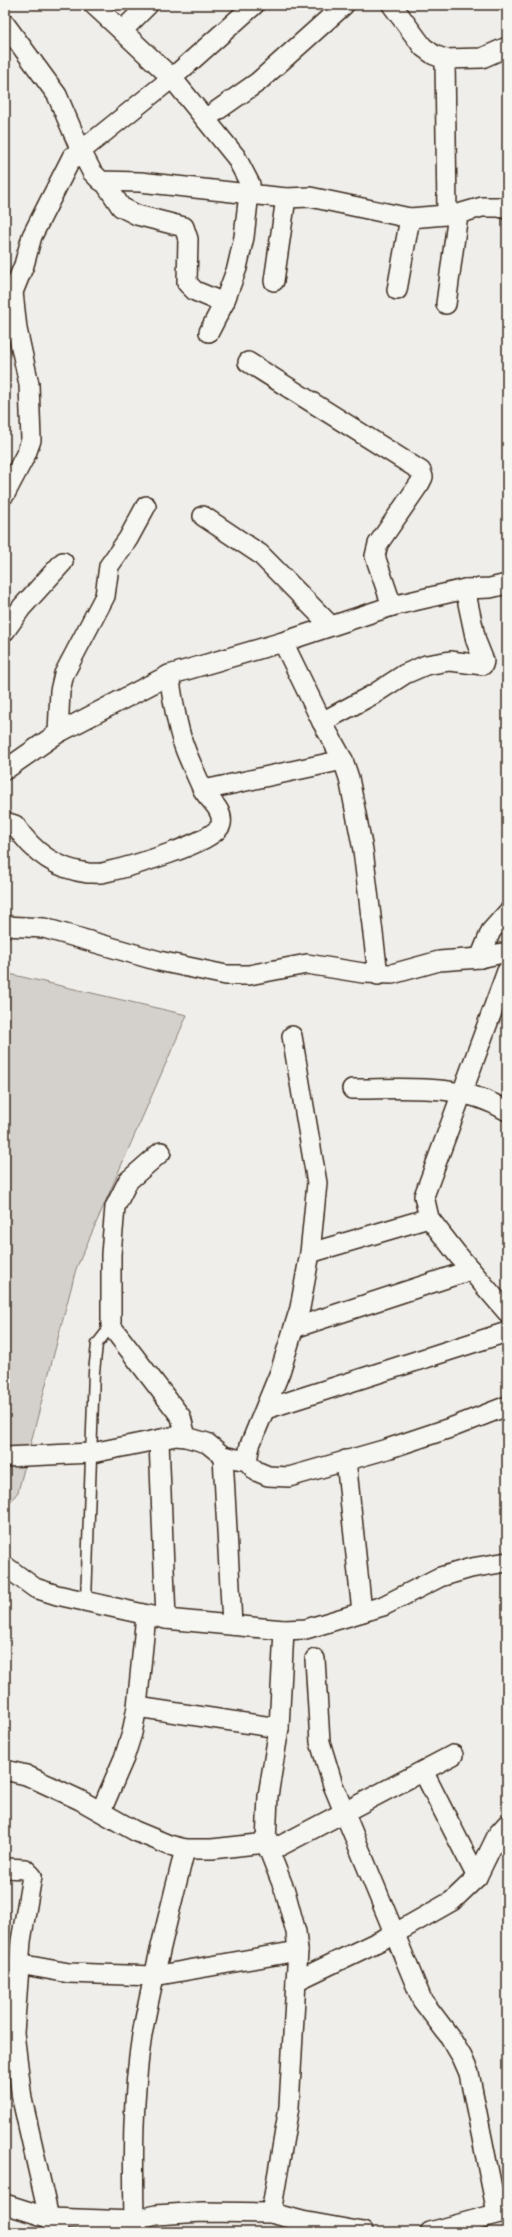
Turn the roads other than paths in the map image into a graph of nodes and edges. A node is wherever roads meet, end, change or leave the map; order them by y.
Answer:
1 (94, 5) edge
2 (148, 5) edge
3 (254, 5) edge
4 (344, 5) edge
5 (392, 5) edge
6 (5, 24) edge
7 (122, 31) junction
8 (507, 47) edge
9 (445, 59) junction
10 (172, 78) junction
11 (205, 119) junction
12 (81, 151) junction
13 (105, 183) junction
14 (250, 193) junction
15 (286, 198) junction
16 (507, 209) edge
17 (452, 214) junction
18 (410, 218) junction
19 (274, 281) dead end
20 (397, 290) dead end
21 (9, 293) edge
22 (224, 303) junction
23 (446, 304) dead end
24 (209, 332) dead end
25 (248, 362) dead end
26 (5, 494) edge
27 (146, 506) dead end
28 (203, 516) dead end
29 (63, 562) dead end
30 (507, 584) edge
31 (465, 589) junction
32 (392, 606) junction
33 (330, 625) junction
34 (5, 631) edge
35 (283, 642) junction
36 (169, 675) junction
37 (322, 722) junction
38 (58, 733) junction
39 (344, 760) junction
40 (5, 770) edge
41 (204, 790) junction
42 (5, 822) edge
43 (507, 913) edge
44 (5, 926) edge
45 (507, 952) edge
46 (480, 958) junction
47 (507, 971) edge
48 (378, 975) junction
49 (292, 1036) dead end
50 (352, 1089) dead end
51 (463, 1092) junction
52 (507, 1111) edge
53 (162, 1152) dead end
54 (429, 1218) junction
55 (310, 1253) junction
56 (471, 1270) junction
57 (507, 1312) edge
58 (111, 1326) junction
59 (294, 1328) junction
60 (507, 1332) edge
61 (507, 1406) edge
62 (266, 1409) junction
63 (186, 1436) junction
64 (159, 1441) junction
65 (92, 1453) junction
66 (223, 1456) junction
67 (5, 1457) edge
68 (346, 1460) junction
69 (247, 1461) junction
70 (507, 1562) edge
71 (5, 1566) edge
72 (86, 1602) junction
73 (362, 1612) junction
74 (146, 1614) junction
75 (166, 1619) junction
76 (232, 1624) junction
77 (284, 1630) junction
78 (316, 1659) dead end
79 (137, 1708) junction
80 (279, 1728) junction
81 (453, 1755) dead end
82 (5, 1770) edge
83 (423, 1771) junction
84 (101, 1811) junction
85 (344, 1812) junction
86 (507, 1824) edge
87 (266, 1844) junction
88 (185, 1849) junction
89 (5, 1868) edge
90 (477, 1877) junction
91 (394, 1934) junction
92 (298, 1951) junction
93 (19, 1964) junction
94 (154, 1976) junction
95 (296, 1981) junction
96 (5, 2204) edge
97 (502, 2212) edge
98 (271, 2213) junction
99 (134, 2220) junction
100 (54, 2225) edge
101 (363, 2232) edge
102 (430, 2232) edge

1 - 7 street
2 - 7 street
3 - 10 street
4 - 11 street
5 - 9 street
6 - 12 street
7 - 10 street
8 - 9 street
9 - 17 street
10 - 11 street
10 - 12 street
11 - 14 street
12 - 13 street
12 - 21 street
13 - 14 street
13 - 22 street
14 - 15 street
14 - 22 street
15 - 18 street
15 - 19 street
16 - 17 street
17 - 18 street
17 - 23 street
18 - 20 street
21 - 26 street
22 - 24 street
25 - 32 street
27 - 38 street
28 - 33 street
29 - 34 street
30 - 31 street
31 - 32 street
31 - 37 street
32 - 33 street
33 - 35 street
35 - 36 street
35 - 37 street
36 - 38 street
36 - 41 street
37 - 39 street
38 - 40 street
39 - 41 street
39 - 48 street
41 - 42 street
43 - 46 street
44 - 48 street
45 - 46 street
46 - 48 street
47 - 51 street
49 - 55 street
50 - 51 street
51 - 52 street
51 - 54 street
53 - 58 street
54 - 55 street
54 - 56 street
55 - 59 street
56 - 57 street
56 - 59 street
58 - 63 street
58 - 65 lane
59 - 62 street
60 - 62 street
61 - 68 street
62 - 69 street
63 - 64 street
63 - 66 street
64 - 65 street
64 - 75 street
65 - 67 street
65 - 72 lane
66 - 69 street
66 - 76 street
68 - 69 street
68 - 73 street
70 - 73 street
71 - 72 street
72 - 74 street
73 - 77 street
74 - 75 street
74 - 79 street
75 - 76 street
76 - 77 street
77 - 80 street
78 - 85 street
79 - 80 street
79 - 84 street
80 - 87 street
81 - 83 street
82 - 84 street
83 - 85 street
83 - 90 street
84 - 88 street
85 - 87 street
85 - 91 street
86 - 90 street
87 - 88 street
87 - 92 street
88 - 94 street
89 - 93 street
90 - 91 street
91 - 95 street
91 - 97 street
92 - 94 street
92 - 95 street
93 - 94 street
93 - 100 street
94 - 99 street
95 - 98 street
96 - 100 street
97 - 102 street
98 - 99 street
98 - 101 street
99 - 100 street

